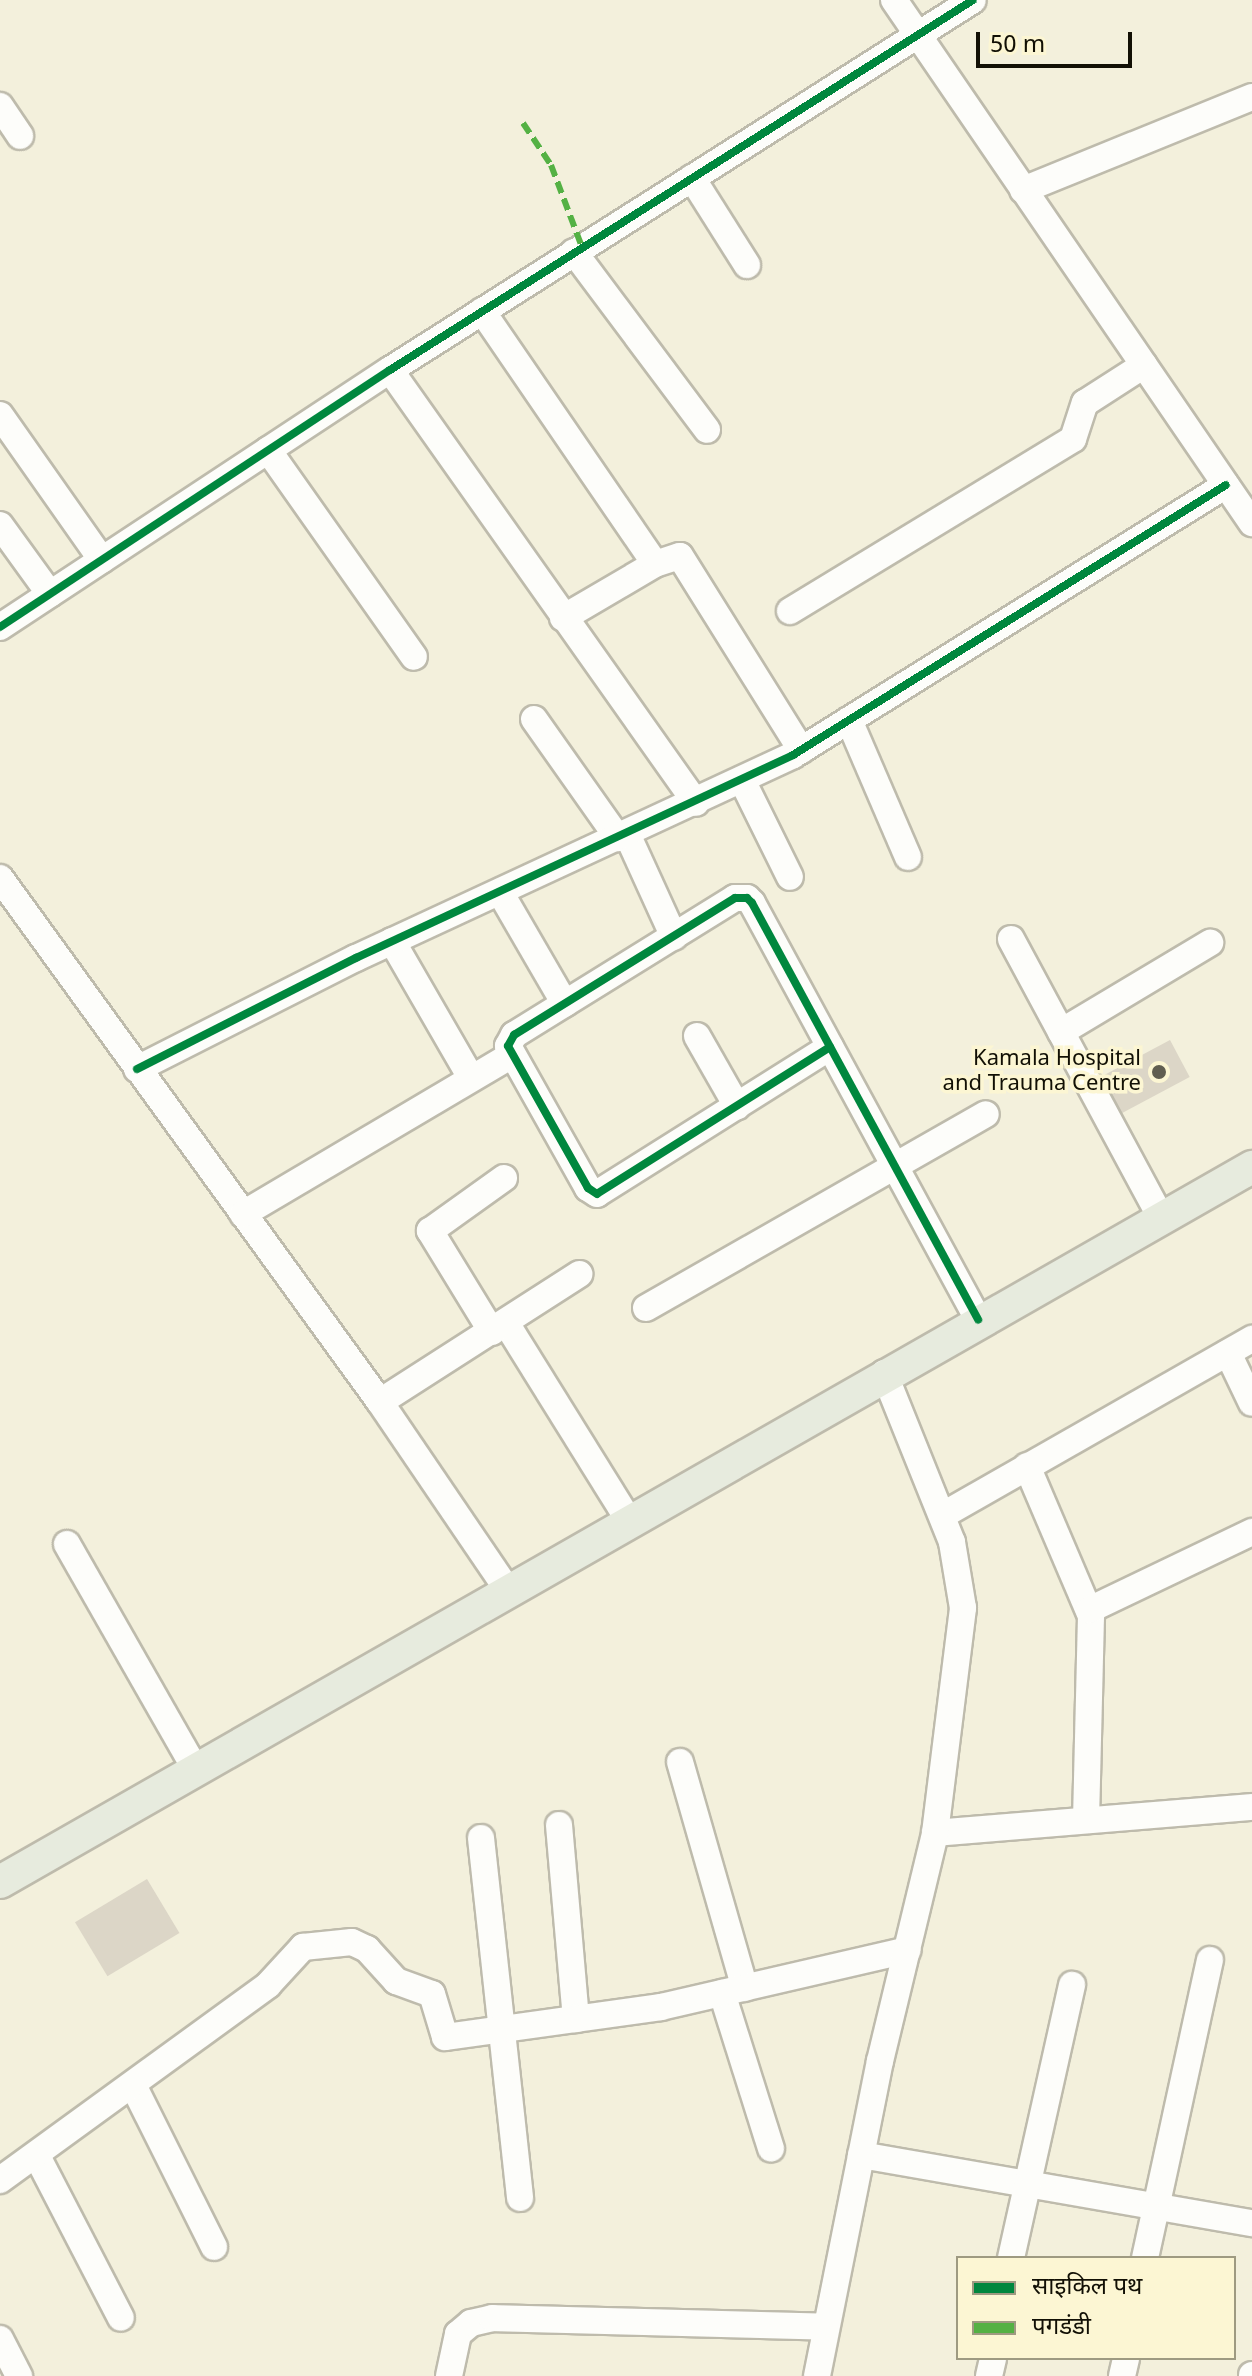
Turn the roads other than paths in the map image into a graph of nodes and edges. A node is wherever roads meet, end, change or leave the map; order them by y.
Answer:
1 (894, 0) edge
2 (973, 0) edge
3 (918, 34) junction
4 (1252, 97) edge
5 (0, 106) edge
6 (20, 136) dead end
7 (692, 178) junction
8 (1023, 190) junction
9 (574, 252) junction
10 (747, 265) dead end
11 (482, 311) junction
12 (1144, 365) junction
13 (390, 370) junction
14 (0, 415) edge
15 (707, 430) dead end
16 (268, 450) junction
17 (1242, 501) edge
18 (0, 525) edge
19 (102, 560) junction
20 (655, 564) junction
21 (50, 594) junction
22 (790, 611) dead end
23 (563, 618) junction
24 (0, 627) edge
25 (414, 657) dead end
26 (534, 719) dead end
27 (849, 720) junction
28 (801, 750) junction
29 (742, 780) junction
30 (696, 803) junction
31 (622, 836) junction
32 (908, 857) dead end
33 (790, 877) dead end
34 (0, 878) edge
35 (500, 892) junction
36 (674, 937) junction
37 (1011, 939) dead end
38 (392, 941) junction
39 (1210, 943) dead end
40 (565, 1004) junction
41 (1061, 1032) junction
42 (697, 1036) dead end
43 (830, 1047) junction
44 (512, 1055) junction
45 (137, 1069) junction
46 (471, 1078) junction
47 (737, 1106) junction
48 (986, 1114) dead end
49 (895, 1166) junction
50 (1252, 1167) edge
51 (504, 1178) dead end
52 (243, 1214) junction
53 (1161, 1217) junction
54 (579, 1274) dead end
55 (646, 1308) dead end
56 (978, 1320) junction
57 (499, 1328) junction
58 (1252, 1339) edge
59 (1228, 1353) junction
60 (884, 1373) junction
61 (380, 1402) junction
62 (1252, 1403) edge
63 (1027, 1466) junction
64 (943, 1515) junction
65 (628, 1519) junction
66 (1252, 1532) edge
67 (67, 1544) dead end
68 (508, 1590) junction
69 (1089, 1610) junction
70 (680, 1762) dead end
71 (195, 1768) junction
72 (1252, 1807) edge
73 (1086, 1820) junction
74 (559, 1825) dead end
75 (935, 1833) junction
76 (481, 1838) dead end
77 (0, 1882) edge
78 (907, 1950) junction
79 (1210, 1960) dead end
80 (1072, 1985) dead end
81 (733, 1990) junction
82 (576, 2019) junction
83 (502, 2028) junction
84 (133, 2085) junction
85 (771, 2148) dead end
86 (861, 2155) junction
87 (37, 2156) junction
88 (0, 2180) edge
89 (1025, 2184) junction
90 (520, 2198) dead end
91 (1156, 2206) junction
92 (1252, 2223) edge
93 (214, 2247) dead end
94 (1011, 2256) edge
95 (1145, 2256) edge
96 (121, 2318) dead end
97 (825, 2327) junction
98 (0, 2339) edge
99 (19, 2376) edge
100 (449, 2376) edge
101 (817, 2376) edge

1 - 3 street
2 - 3 street
3 - 7 street
3 - 8 street
4 - 8 street
5 - 6 street
7 - 9 street
7 - 10 street
8 - 12 street
9 - 11 street
9 - 15 street
11 - 13 street
11 - 20 street
12 - 17 street
12 - 22 street
13 - 16 street
13 - 23 street
14 - 19 street
16 - 19 street
16 - 25 street
17 - 27 street
18 - 21 street
19 - 21 street
20 - 23 street
20 - 28 street
21 - 24 street
23 - 30 street
26 - 31 street
27 - 28 street
27 - 32 street
28 - 29 street
29 - 30 street
29 - 33 street
30 - 31 street
31 - 35 street
31 - 36 street
34 - 45 street
35 - 38 street
35 - 40 street
36 - 40 street
36 - 43 street
37 - 41 street
38 - 45 street
38 - 46 street
39 - 41 street
40 - 44 street
41 - 53 street
42 - 47 street
43 - 47 street
43 - 49 street
44 - 46 street
44 - 47 street
45 - 52 street
46 - 52 street
48 - 49 street
49 - 55 street
49 - 56 street
50 - 53 main road
51 - 57 street
52 - 61 street
53 - 56 main road
54 - 57 street
56 - 60 main road
57 - 61 street
57 - 65 street
58 - 59 street
59 - 62 street
59 - 63 street
60 - 64 street
60 - 65 main road
61 - 68 street
63 - 64 street
63 - 69 street
64 - 75 street
65 - 68 main road
66 - 69 street
67 - 71 street
68 - 71 main road
69 - 73 street
70 - 81 street
71 - 77 main road
72 - 73 street
73 - 75 street
74 - 82 street
75 - 78 street
76 - 83 street
78 - 81 street
78 - 86 street
79 - 91 street
80 - 89 street
81 - 82 street
81 - 85 street
82 - 83 street
83 - 84 street
83 - 90 street
84 - 87 street
84 - 93 street
86 - 89 street
86 - 97 street
87 - 88 street
87 - 96 street
89 - 91 street
89 - 94 street
91 - 92 street
91 - 95 street
97 - 100 street
97 - 101 street
98 - 99 street

